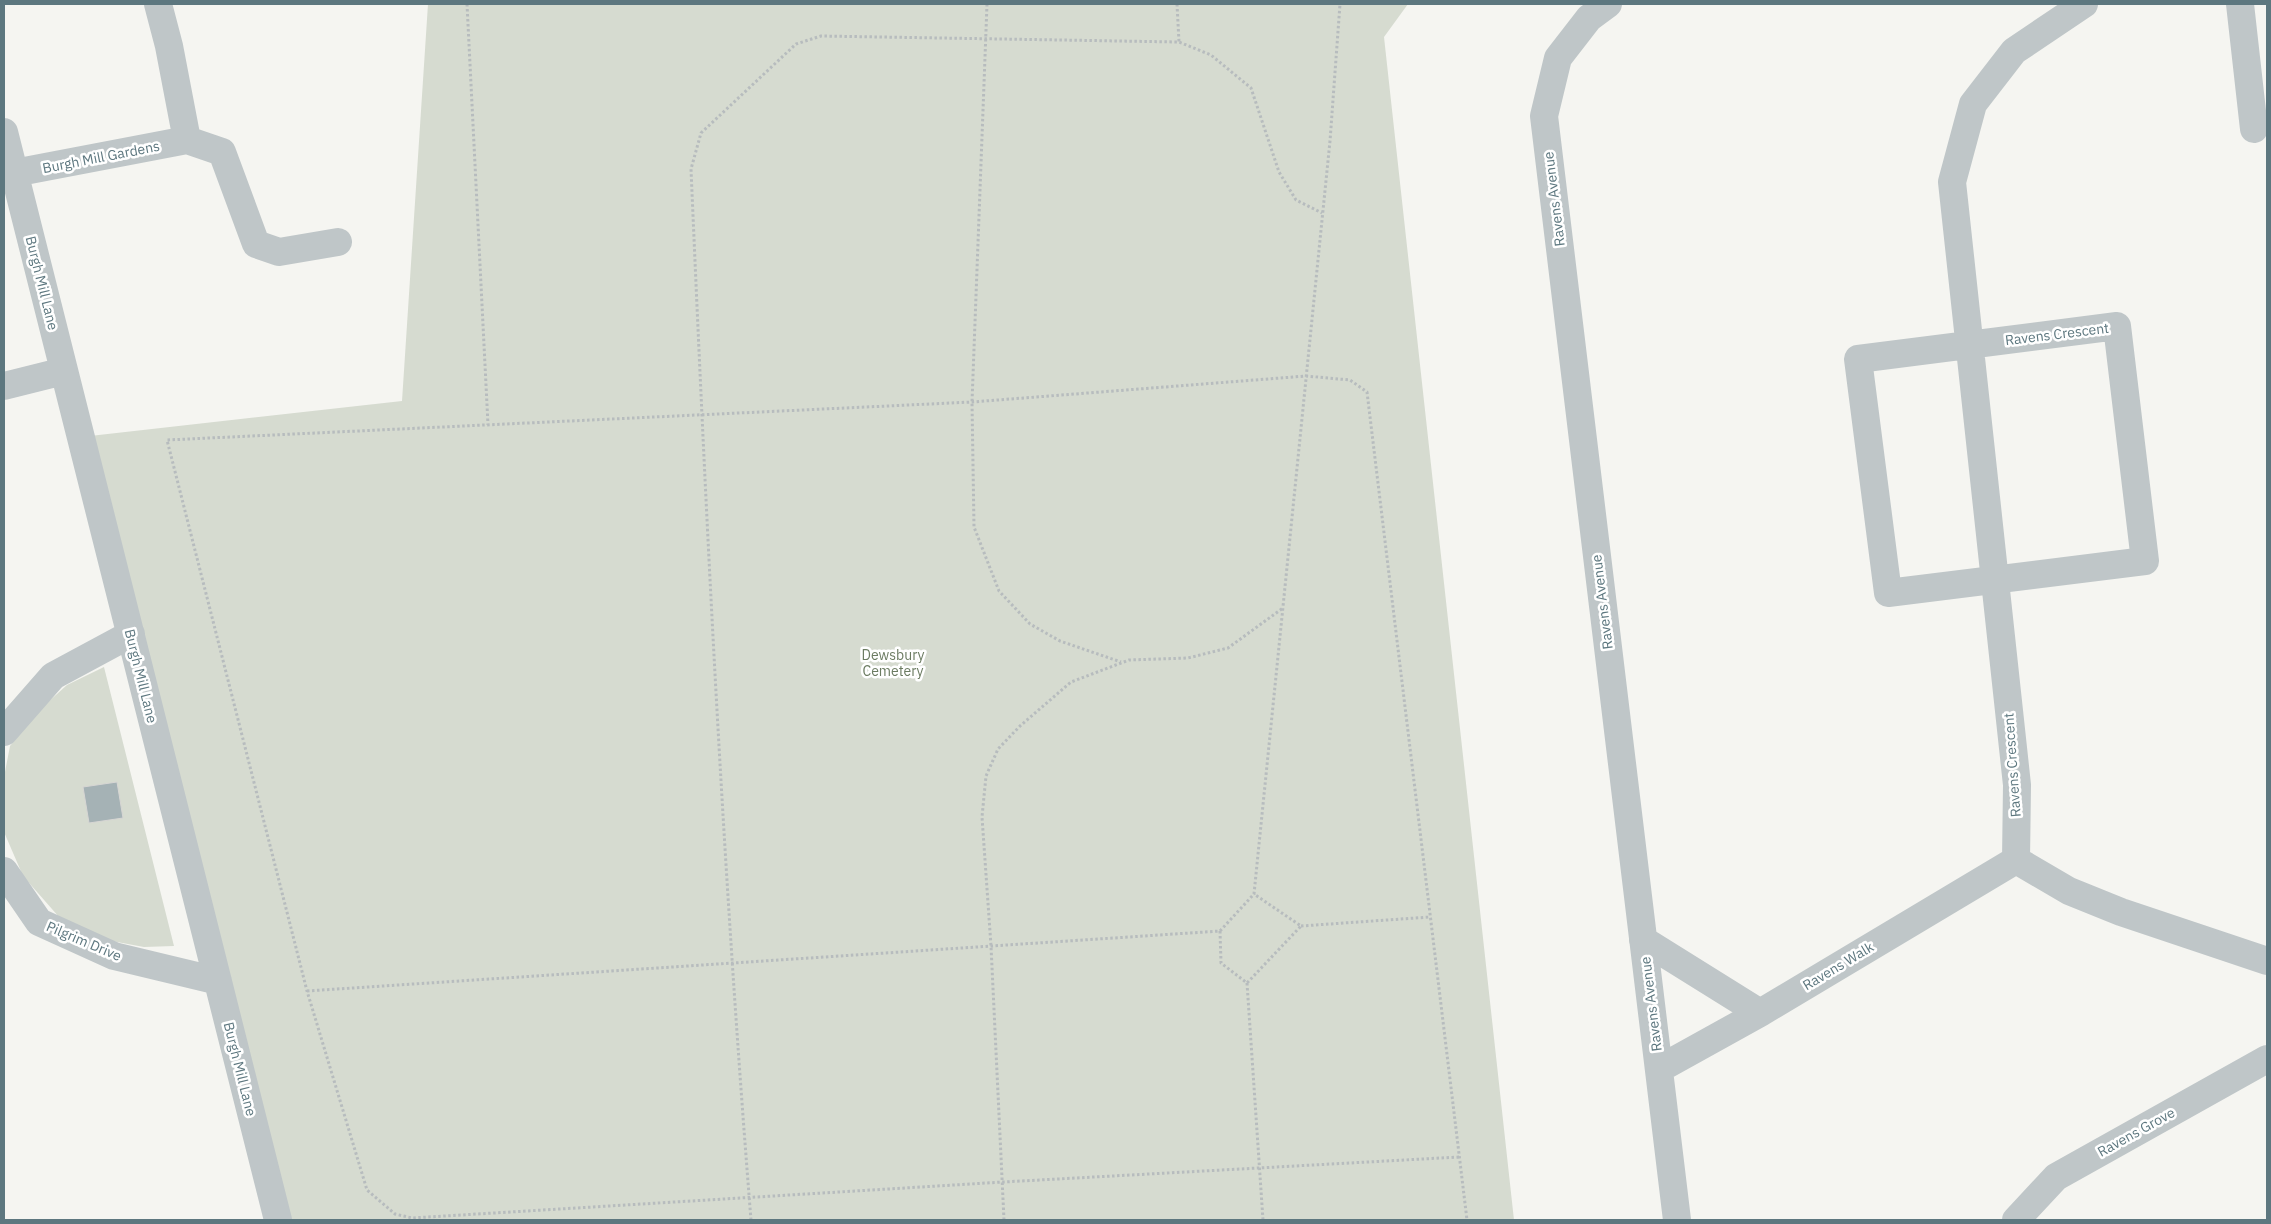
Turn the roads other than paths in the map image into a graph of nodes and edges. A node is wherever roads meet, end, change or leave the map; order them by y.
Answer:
1 (158, 4) edge
2 (1608, 4) edge
3 (2084, 4) edge
4 (2240, 4) edge
5 (2254, 129) dead end
6 (4, 132) edge
7 (187, 140) junction
8 (14, 173) junction
9 (338, 242) dead end
10 (1969, 345) junction
11 (64, 371) junction
12 (4, 386) edge
13 (1995, 579) junction
14 (130, 634) junction
15 (4, 732) edge
16 (2016, 860) junction
17 (4, 871) edge
18 (1643, 940) junction
19 (2267, 961) edge
20 (218, 981) junction
21 (1760, 1013) junction
22 (2267, 1059) edge
23 (1659, 1069) junction
24 (278, 1220) edge
25 (1677, 1220) edge
26 (2016, 1220) edge

1 - 7 street
2 - 18 street, Ravens Avenue
3 - 10 street, Ravens Crescent
4 - 5 street
6 - 8 street, Burgh Mill Lane
7 - 8 street, Burgh Mill Gardens
7 - 9 street, Burgh Mill Gardens
8 - 11 street, Burgh Mill Lane
10 - 13 street, Ravens Crescent
10 - 13 street, Ravens Crescent
10 - 13 street, Ravens Crescent
11 - 12 street
11 - 14 street, Burgh Mill Lane
13 - 16 street, Ravens Crescent
14 - 15 street
14 - 20 street, Burgh Mill Lane
16 - 19 street
16 - 21 street, Ravens Walk
17 - 20 street, Pilgrim Drive
18 - 21 street
18 - 23 street, Ravens Avenue
20 - 24 street, Burgh Mill Lane
21 - 23 street, Ravens Walk
22 - 26 street, Ravens Grove
23 - 25 street, Ravens Avenue

